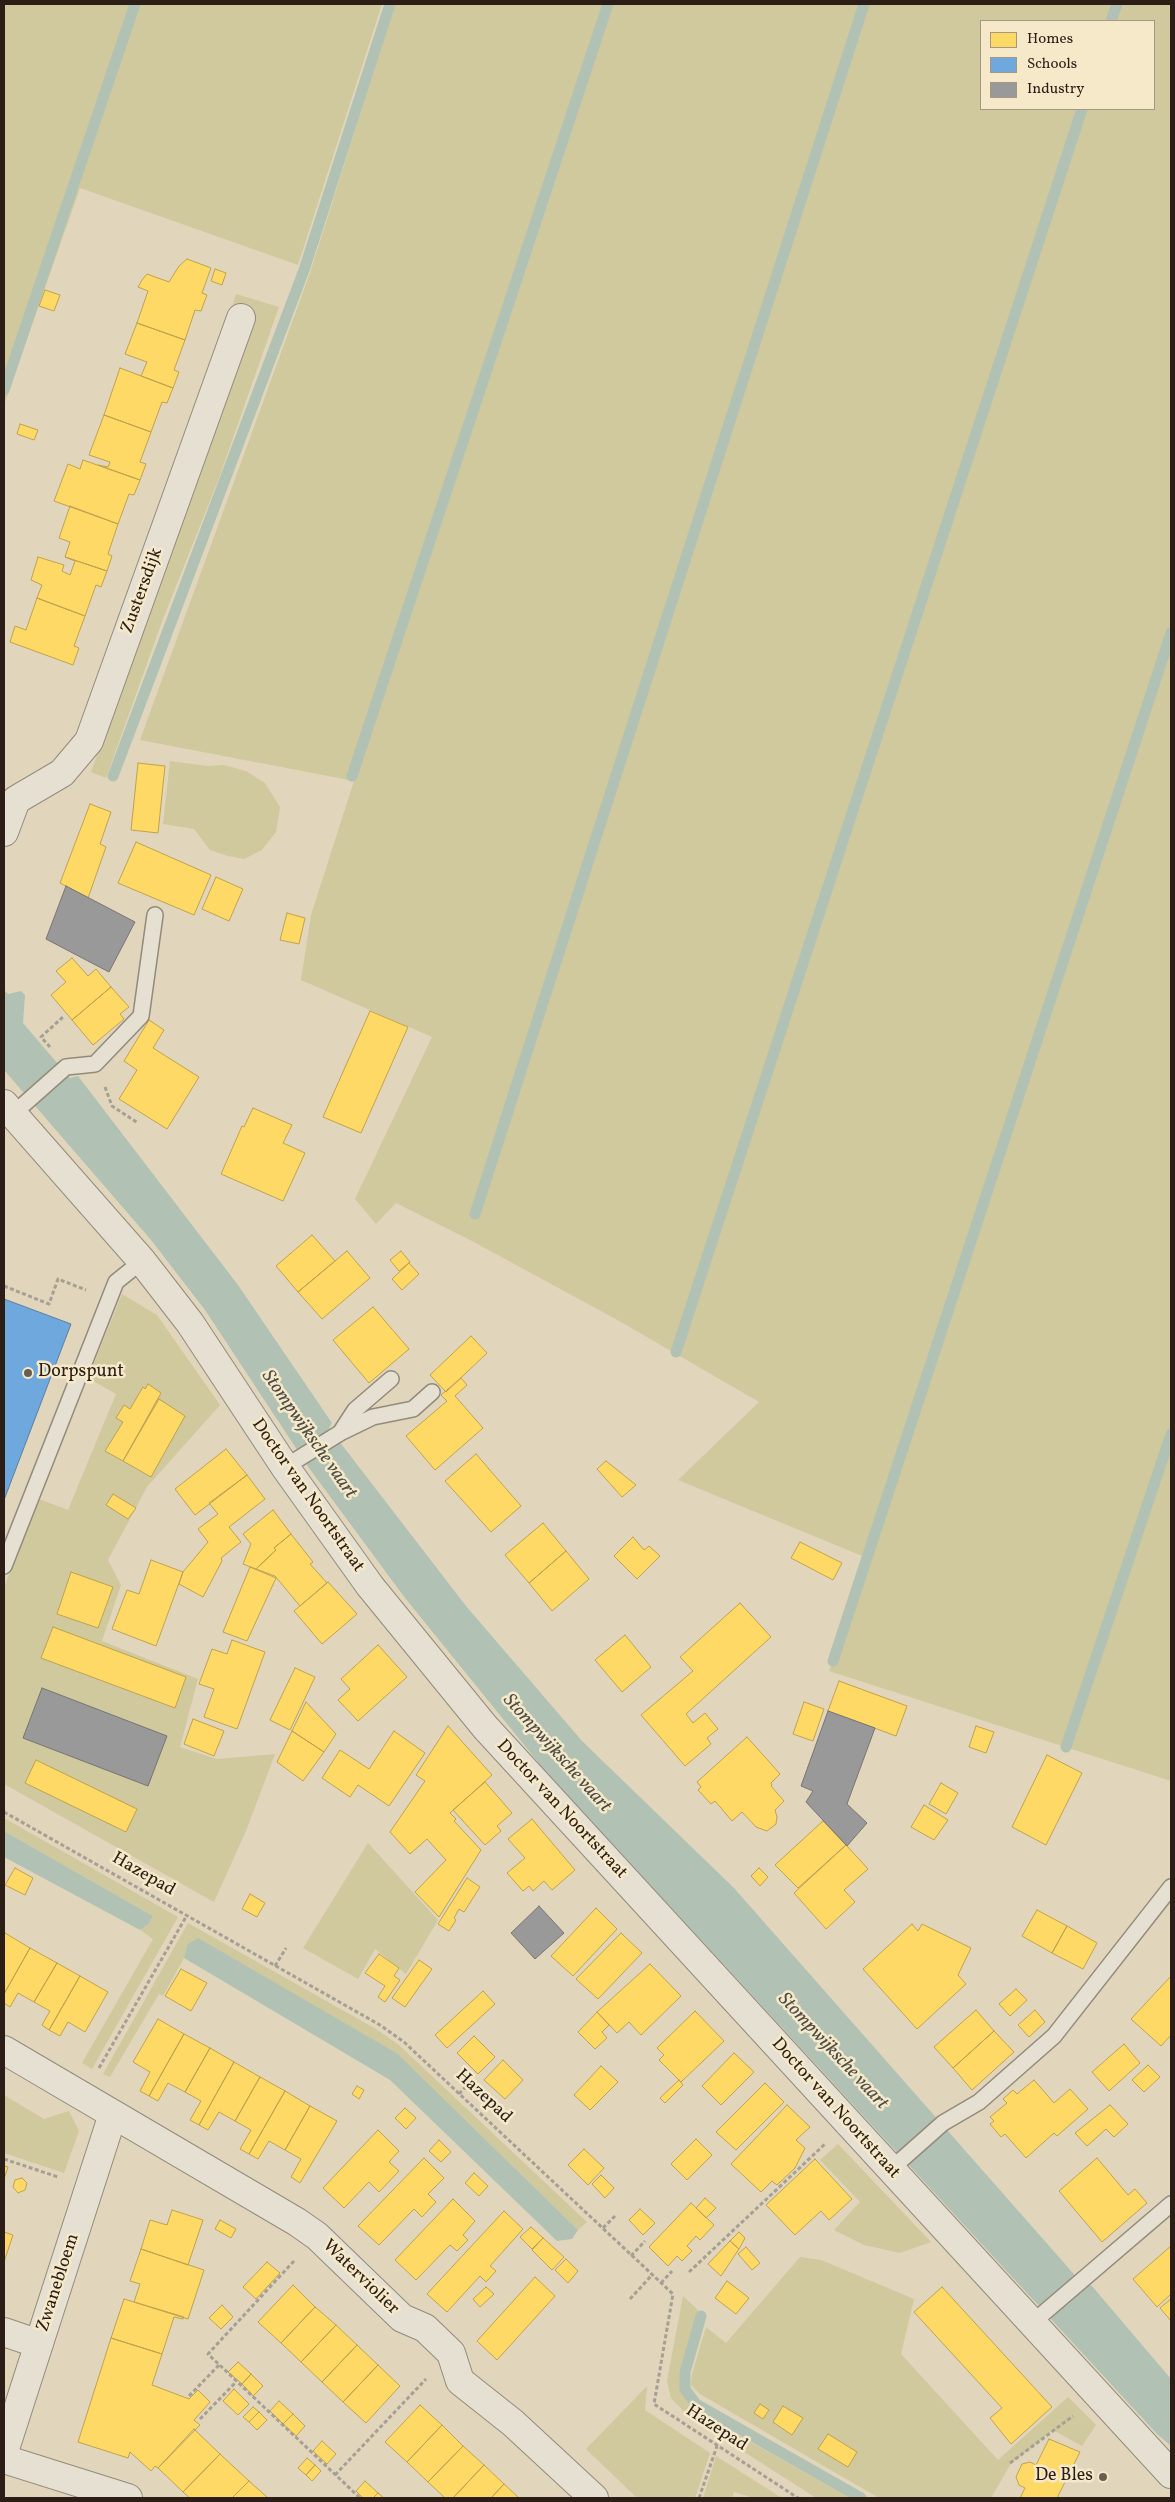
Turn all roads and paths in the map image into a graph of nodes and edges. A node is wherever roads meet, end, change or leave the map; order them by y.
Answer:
1 (241, 318) dead end
2 (4, 832) edge
3 (155, 914) dead end
4 (64, 1016) dead end
5 (95, 1064) junction
6 (66, 1067) junction
7 (14, 1107) edge
8 (138, 1123) dead end
9 (142, 1261) junction
10 (4, 1286) edge
11 (109, 1300) junction
12 (390, 1379) dead end
13 (432, 1392) dead end
14 (340, 1433) junction
15 (291, 1463) junction
16 (4, 1566) edge
17 (4, 1812) edge
18 (1171, 1887) edge
19 (187, 1915) junction
20 (286, 1948) dead end
21 (275, 1966) junction
22 (4, 2050) edge
23 (472, 2080) dead end
24 (459, 2094) junction
25 (83, 2096) junction
26 (113, 2114) junction
27 (847, 2123) junction
28 (4, 2159) edge
29 (896, 2165) junction
30 (90, 2188) junction
31 (1171, 2204) edge
32 (616, 2215) dead end
33 (602, 2228) junction
34 (317, 2236) junction
35 (645, 2241) dead end
36 (631, 2256) junction
37 (672, 2271) dead end
38 (690, 2272) dead end
39 (652, 2275) junction
40 (661, 2283) junction
41 (630, 2299) dead end
42 (1037, 2318) junction
43 (4, 2332) edge
44 (39, 2344) junction
45 (451, 2353) junction
46 (219, 2365) junction
47 (236, 2382) junction
48 (189, 2396) dead end
49 (1100, 2396) junction
50 (200, 2419) dead end
51 (717, 2446) junction
52 (4, 2452) edge
53 (4, 2459) edge
54 (1010, 2463) dead end
55 (1171, 2474) edge
56 (334, 2475) junction
57 (128, 2498) edge
58 (360, 2498) edge
59 (594, 2498) edge
60 (699, 2498) edge
61 (798, 2498) edge

1 - 2 street, Zustersdijk
3 - 5 lane
4 - 6 path
5 - 6 lane
5 - 8 path
6 - 7 lane
7 - 9 street, Doctor van Noortstraat
9 - 11 lane
9 - 15 street, Doctor van Noortstraat
10 - 11 path
11 - 16 lane
12 - 14 lane
13 - 14 lane
14 - 15 lane
15 - 27 street, Doctor van Noortstraat
17 - 19 path, Hazepad
18 - 29 lane
19 - 21 path, Hazepad
19 - 25 path
20 - 21 path
21 - 24 path, Hazepad
22 - 25 street, Waterviolier
23 - 24 path
24 - 33 path, Hazepad
25 - 26 street, Waterviolier
26 - 30 street, Zwanebloem
26 - 34 street, Waterviolier
27 - 29 street, Doctor van Noortstraat
27 - 38 path
28 - 30 path
29 - 42 street, Doctor van Noortstraat
30 - 44 street, Zwanebloem
31 - 42 lane
32 - 33 path
33 - 36 path, Hazepad
34 - 45 street, Waterviolier
34 - 46 path
35 - 36 path
36 - 39 path, Hazepad
37 - 40 path
39 - 40 path, Hazepad
39 - 41 path
40 - 51 path, Hazepad
42 - 49 street, Doctor van Noortstraat
43 - 44 street
44 - 52 street, Zwanebloem
45 - 56 path
45 - 59 street, Waterviolier
46 - 47 path
46 - 48 path
47 - 50 path
47 - 56 path
49 - 54 path
49 - 55 street, Doctor van Noortstraat
51 - 60 path
51 - 61 path, Hazepad
53 - 57 street
56 - 58 path

